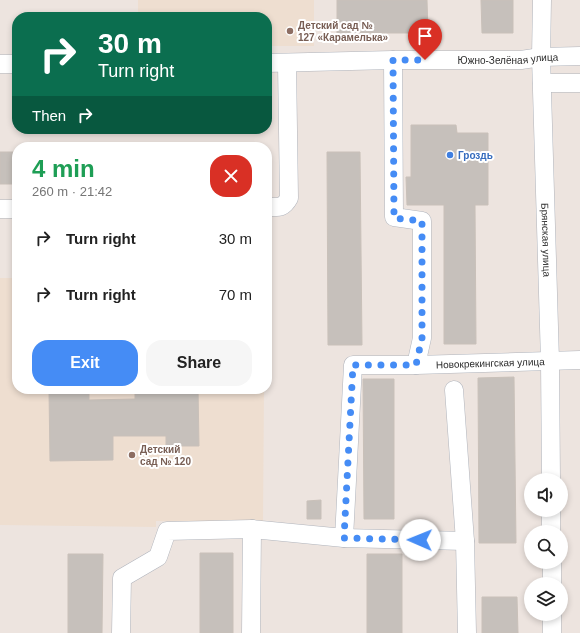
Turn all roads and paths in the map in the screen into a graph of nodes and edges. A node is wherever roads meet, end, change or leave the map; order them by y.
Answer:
1 (542, 0) edge
2 (580, 56) edge
3 (541, 57) junction
4 (393, 60) junction
5 (272, 63) edge
6 (288, 63) junction
7 (0, 64) edge
8 (12, 64) edge
9 (542, 83) junction
10 (580, 83) edge
11 (272, 207) edge
12 (0, 209) edge
13 (12, 209) edge
14 (580, 360) edge
15 (550, 361) junction
16 (416, 365) junction
17 (454, 390) dead end
18 (551, 473) edge
19 (252, 529) junction
20 (344, 538) junction
21 (465, 541) junction
22 (552, 621) edge
23 (121, 633) edge
24 (251, 633) edge
25 (466, 633) edge
26 (552, 633) edge

1 - 3 street, Брянская улица
2 - 3 street, Южно-Зелёная улица
3 - 4 street, Южно-Зелёная улица
3 - 9 street, Брянская улица
4 - 6 street, Южно-Зелёная улица
4 - 16 street
5 - 6 street, Южно-Зелёная улица
6 - 11 street
7 - 8 street
9 - 10 street
9 - 15 street, Брянская улица
12 - 13 street
14 - 15 street, Новокрекингская улица
15 - 16 street, Новокрекингская улица
15 - 18 street, Брянская улица
16 - 20 street, Новокрекингская улица
17 - 21 street
19 - 20 street
19 - 23 street
19 - 24 street
20 - 21 street
21 - 25 street
22 - 26 street

